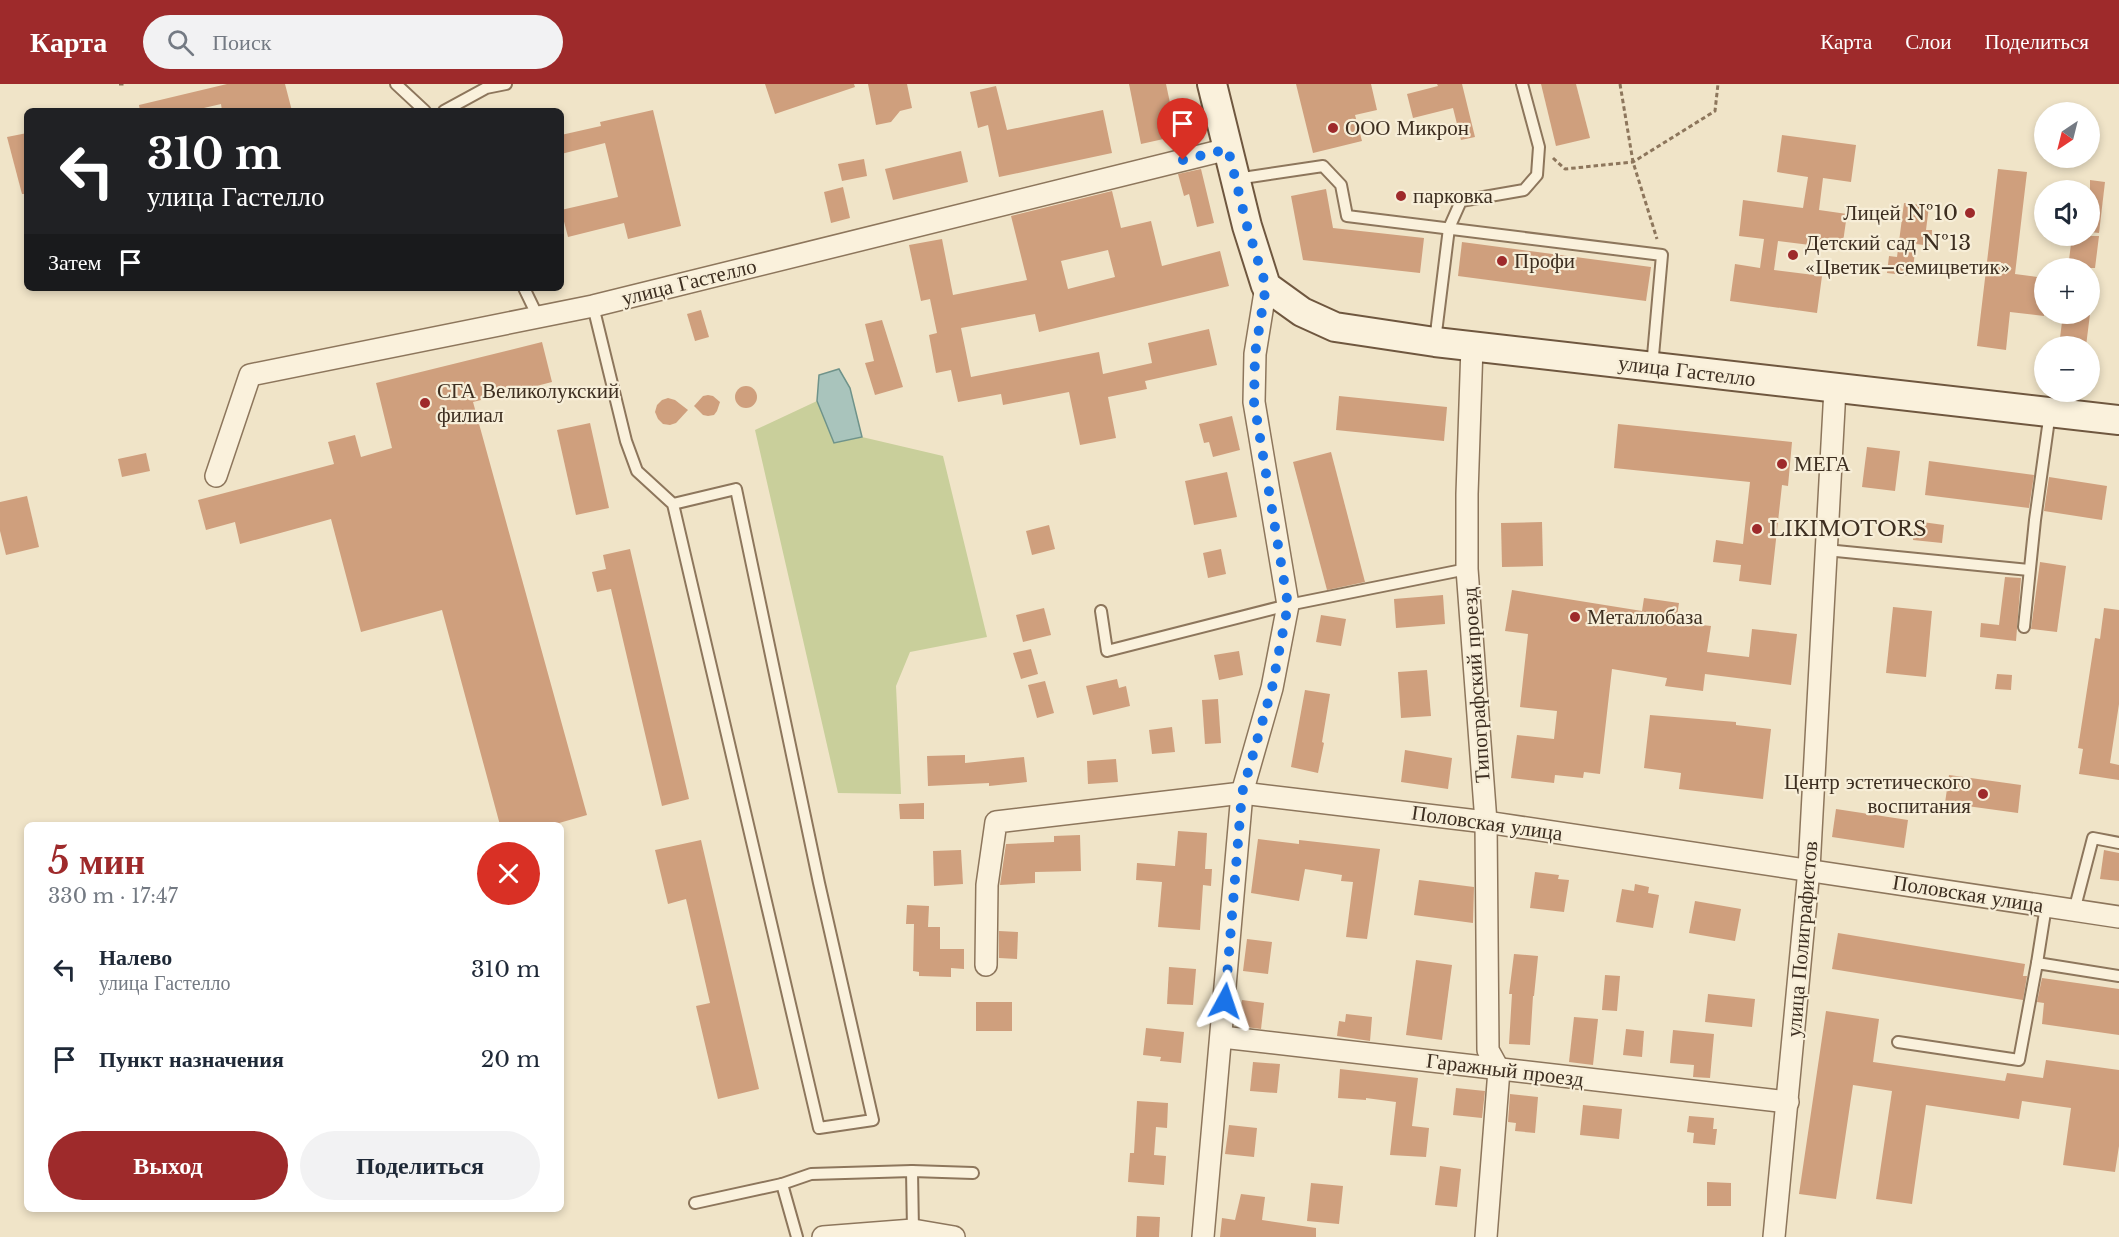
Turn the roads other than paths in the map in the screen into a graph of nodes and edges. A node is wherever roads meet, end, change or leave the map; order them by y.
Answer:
1 (396, 84) edge
2 (506, 84) edge
3 (1212, 84) edge
4 (1522, 84) edge
5 (485, 86) edge
6 (423, 108) edge
7 (449, 108) edge
8 (1228, 149) junction
9 (1235, 179) junction
10 (1449, 228) junction
11 (1266, 286) junction
12 (525, 291) edge
13 (593, 306) junction
14 (537, 317) junction
15 (1435, 342) junction
16 (1472, 346) junction
17 (1652, 367) junction
18 (1835, 388) junction
19 (2050, 412) junction
20 (2119, 420) edge
21 (216, 476) dead end
22 (673, 504) junction
23 (1826, 550) junction
24 (1467, 569) junction
25 (2030, 570) junction
26 (1288, 605) junction
27 (1101, 611) dead end
28 (2024, 627) dead end
29 (1242, 793) junction
30 (1486, 822) junction
31 (2119, 843) edge
32 (1809, 869) junction
33 (2046, 906) junction
34 (2074, 911) junction
35 (2119, 917) edge
36 (2037, 963) junction
37 (986, 965) dead end
38 (2119, 976) edge
39 (1222, 1037) junction
40 (1898, 1042) dead end
41 (1499, 1070) junction
42 (1788, 1102) junction
43 (912, 1171) junction
44 (973, 1173) dead end
45 (782, 1184) junction
46 (694, 1203) dead end
47 (913, 1230) junction
48 (797, 1237) edge
49 (824, 1237) edge
50 (954, 1237) edge
51 (1203, 1237) edge
52 (1486, 1237) edge
53 (1774, 1237) edge

1 - 6 lane
2 - 5 lane
3 - 8 main road
4 - 10 lane
5 - 7 lane
8 - 9 main road
8 - 13 street, улица Гастелло
9 - 10 lane
9 - 11 main road
10 - 15 lane
10 - 17 lane
11 - 15 main road, улица Гастелло
11 - 26 street
12 - 14 lane
13 - 14 street, улица Гастелло
13 - 22 lane
14 - 21 street, улица Гастелло
15 - 16 main road, улица Гастелло
16 - 17 main road, улица Гастелло
16 - 24 street, Типографский проезд
17 - 18 main road, улица Гастелло
18 - 19 main road, улица Гастелло
18 - 23 street, улица Полиграфистов
19 - 20 main road, улица Гастелло
19 - 25 lane
22 - 22 lane
23 - 25 lane
23 - 32 street, улица Полиграфистов
24 - 26 lane
24 - 30 street, Типографский проезд
25 - 28 lane
26 - 27 lane
26 - 29 street
29 - 30 street, Половская улица
29 - 37 street, Половская улица
29 - 39 street
30 - 32 street, Половская улица
30 - 41 street, Типографский проезд
31 - 34 lane
32 - 33 street, Половская улица
32 - 42 street, улица Полиграфистов
33 - 34 street, Половская улица
33 - 36 lane
34 - 35 street, Половская улица
36 - 38 lane
36 - 40 lane
39 - 41 street, Гаражный проезд
39 - 51 street
41 - 42 street, Гаражный проезд
41 - 52 street, Типографский проезд
42 - 53 street, улица Полиграфистов
43 - 44 lane
43 - 45 lane
43 - 47 lane
45 - 46 lane
45 - 48 lane
47 - 49 street
47 - 50 street

